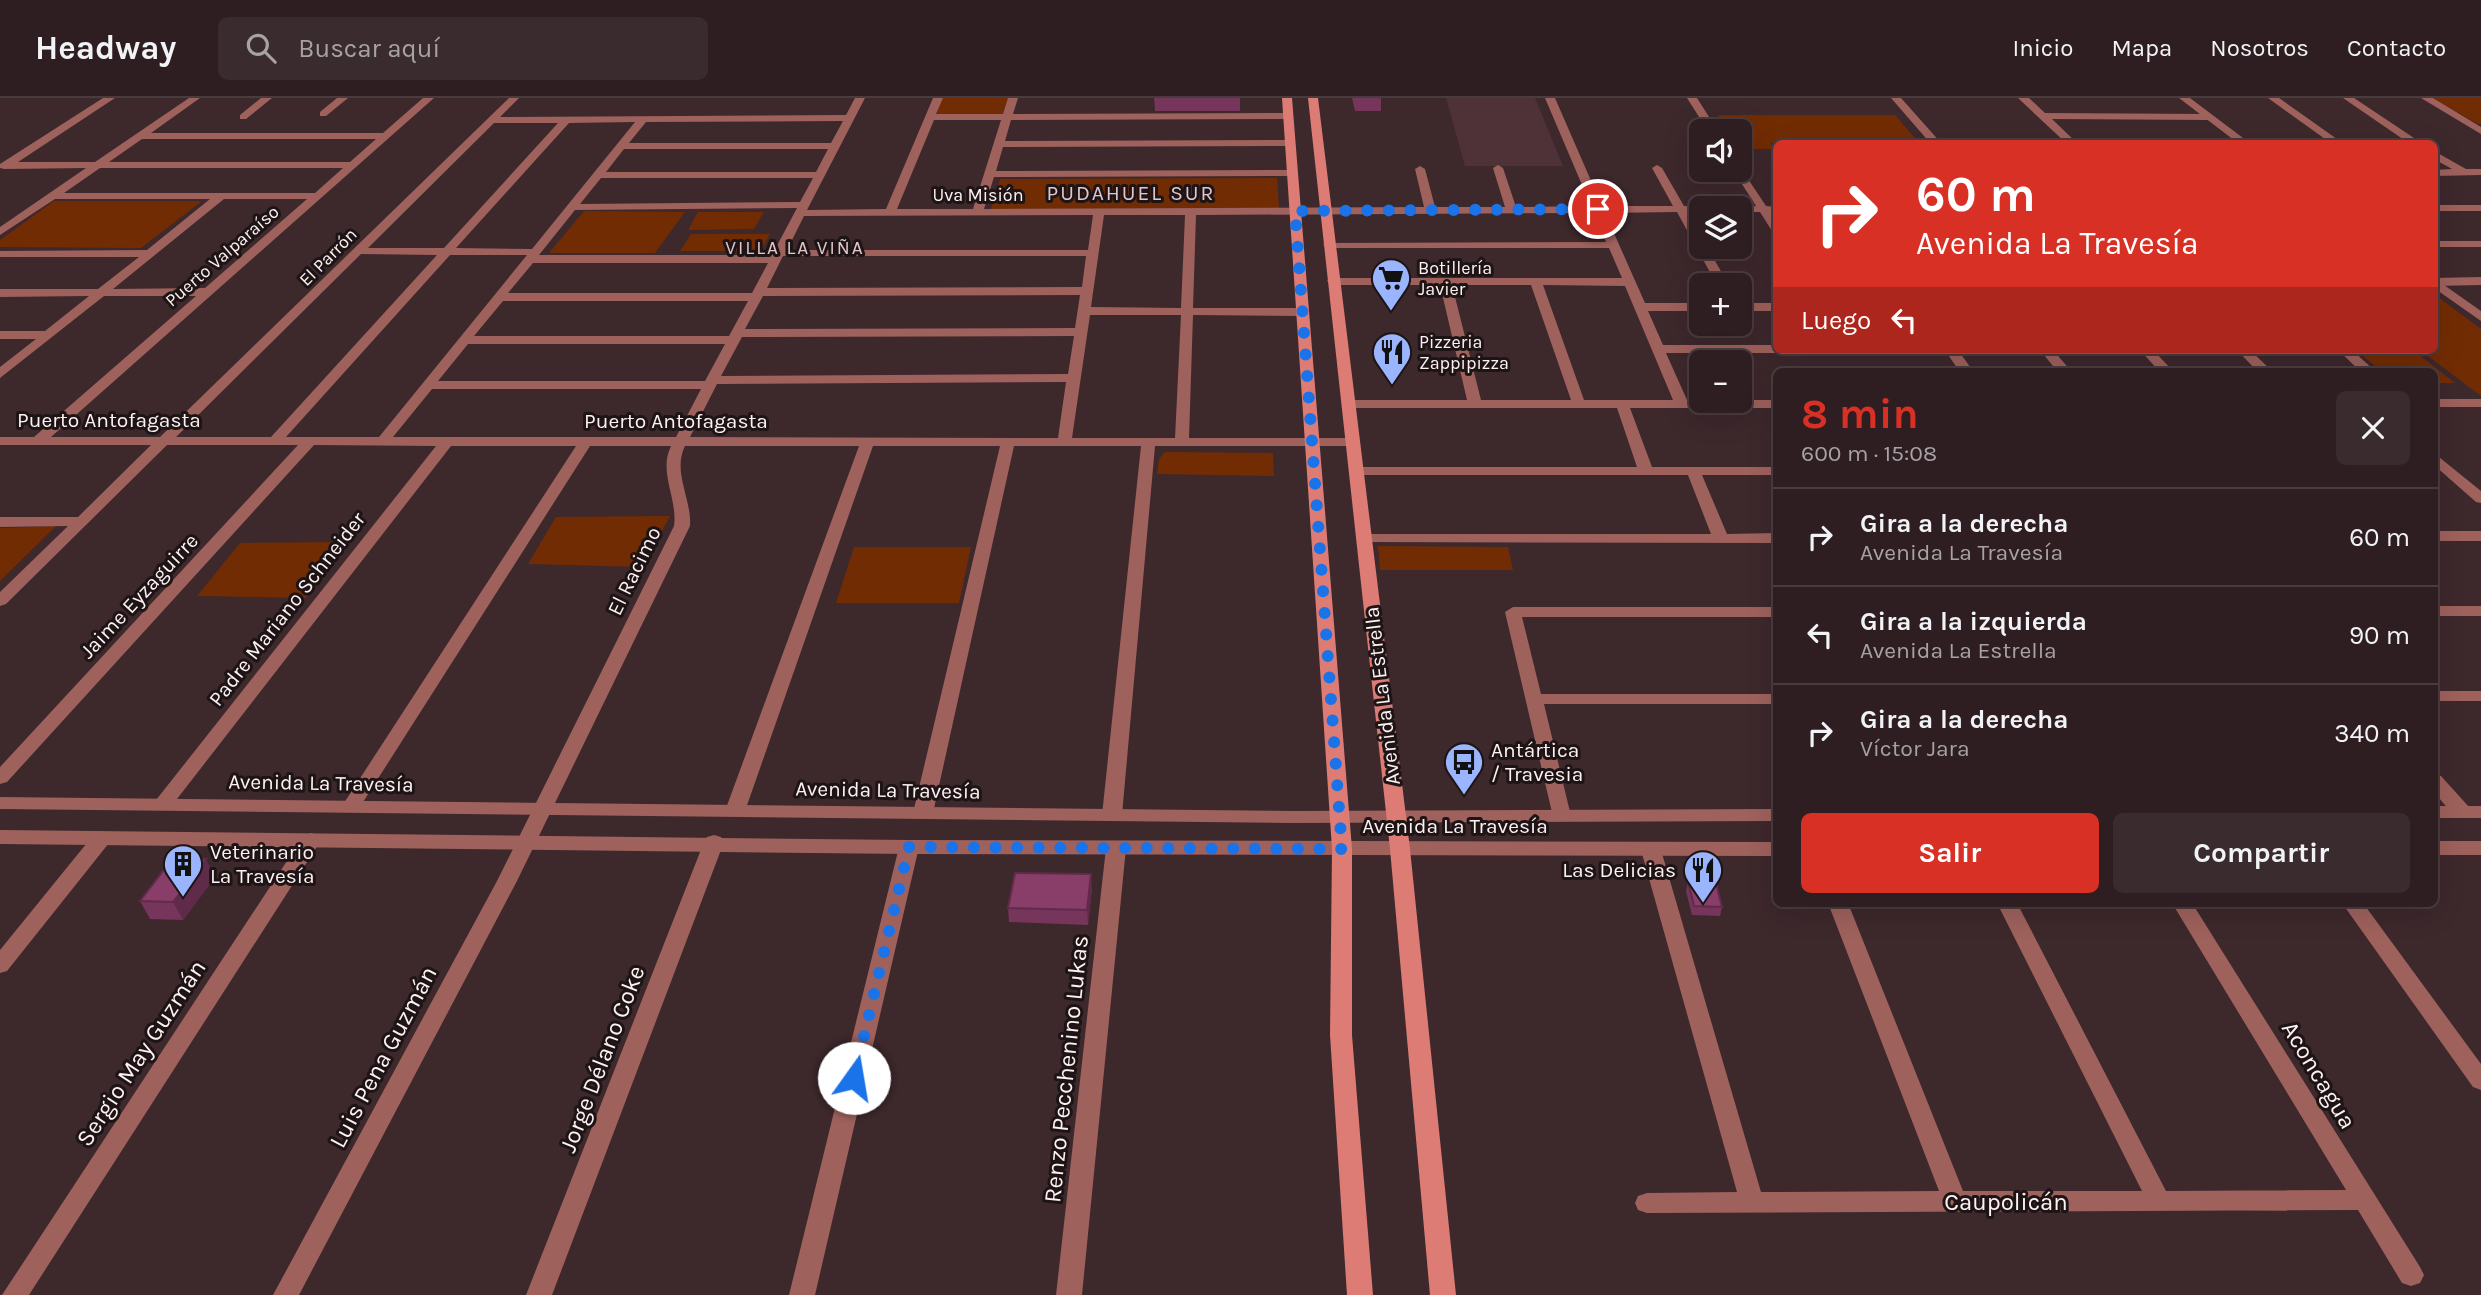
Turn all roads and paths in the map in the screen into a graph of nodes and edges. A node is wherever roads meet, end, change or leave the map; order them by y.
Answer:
1 (110, 98) edge
2 (195, 98) edge
3 (267, 98) edge
4 (343, 98) edge
5 (429, 98) edge
6 (514, 98) edge
7 (860, 98) edge
8 (938, 98) edge
9 (1013, 98) edge
10 (1287, 98) edge
11 (1313, 98) edge
12 (1550, 98) edge
13 (1692, 98) edge
14 (1896, 98) edge
15 (2023, 98) edge
16 (2184, 98) edge
17 (2273, 98) edge
18 (2348, 98) edge
19 (2426, 98) edge
20 (323, 114) dead end
21 (1288, 116) junction
22 (243, 117) dead end
23 (930, 117) junction
24 (1007, 117) junction
25 (2043, 117) junction
26 (2209, 117) junction
27 (850, 118) junction
28 (643, 119) junction
29 (1705, 119) edge
30 (492, 120) junction
31 (566, 120) junction
32 (2478, 128) edge
33 (140, 136) junction
34 (386, 136) junction
35 (1933, 140) edge
36 (2069, 140) edge
37 (2241, 140) edge
38 (2333, 140) edge
39 (2412, 140) edge
40 (1290, 143) junction
41 (999, 144) junction
42 (621, 146) junction
43 (835, 146) junction
44 (2438, 157) edge
45 (97, 165) junction
46 (353, 165) junction
47 (2, 167) edge
48 (1498, 168) dead end
49 (1657, 168) dead end
50 (1420, 169) dead end
51 (2481, 172) edge
52 (1292, 173) junction
53 (2438, 173) edge
54 (2463, 173) junction
55 (990, 174) junction
56 (597, 175) junction
57 (820, 175) junction
58 (1746, 182) edge
59 (52, 196) junction
60 (221, 196) junction
61 (317, 196) junction
62 (571, 207) junction
63 (2438, 208) edge
64 (2481, 208) edge
65 (802, 209) junction
66 (1324, 209) junction
67 (1430, 209) junction
68 (1511, 209) junction
69 (1598, 209) junction
70 (1680, 209) junction
71 (1689, 209) edge
72 (1752, 209) edge
73 (1763, 209) junction
74 (1773, 209) edge
75 (1295, 211) junction
76 (890, 212) junction
77 (978, 212) junction
78 (1099, 212) junction
79 (1191, 212) junction
80 (1773, 224) edge
81 (1689, 225) edge
82 (0, 232) edge
83 (2438, 244) edge
84 (2481, 244) edge
85 (1329, 245) junction
86 (1614, 245) junction
87 (359, 251) junction
88 (447, 251) junction
89 (150, 253) junction
90 (1093, 253) junction
91 (0, 254) edge
92 (532, 256) junction
93 (777, 256) junction
94 (1333, 281) junction
95 (1445, 281) junction
96 (2481, 281) edge
97 (1536, 282) junction
98 (1630, 282) junction
99 (2438, 282) edge
100 (2438, 285) edge
101 (1087, 291) junction
102 (101, 292) junction
103 (207, 292) junction
104 (0, 293) edge
105 (757, 295) junction
106 (498, 297) junction
107 (1641, 307) junction
108 (1689, 307) edge
109 (1752, 307) edge
110 (1773, 307) edge
111 (1084, 311) junction
112 (1187, 312) junction
113 (1302, 312) junction
114 (2481, 317) edge
115 (1081, 332) junction
116 (0, 335) edge
117 (48, 335) junction
118 (735, 337) junction
119 (464, 340) junction
120 (1659, 349) junction
121 (1773, 349) edge
122 (2049, 354) edge
123 (2151, 354) edge
124 (2246, 354) edge
125 (2349, 354) edge
126 (2061, 368) edge
127 (2163, 368) edge
128 (2261, 368) edge
129 (2365, 368) edge
130 (0, 374) edge
131 (1074, 378) junction
132 (711, 383) junction
133 (428, 385) junction
134 (2438, 403) edge
135 (2481, 403) edge
136 (1348, 404) junction
137 (1475, 404) junction
138 (1579, 404) junction
139 (1622, 404) junction
140 (1682, 404) junction
141 (1773, 404) edge
142 (0, 441) edge
143 (38, 441) junction
144 (166, 441) junction
145 (275, 441) junction
146 (310, 441) junction
147 (382, 442) junction
148 (447, 442) junction
149 (585, 442) junction
150 (680, 442) junction
151 (866, 442) junction
152 (1008, 442) junction
153 (1064, 442) junction
154 (1148, 442) junction
155 (1182, 442) junction
156 (1312, 442) junction
157 (1353, 442) junction
158 (2441, 469) edge
159 (1356, 471) junction
160 (1646, 471) junction
161 (1693, 471) junction
162 (1773, 471) edge
163 (2481, 499) edge
164 (83, 521) junction
165 (0, 522) edge
166 (2438, 536) edge
167 (2481, 536) edge
168 (1721, 538) junction
169 (1773, 538) edge
170 (1364, 539) junction
171 (0, 601) edge
172 (2438, 611) edge
173 (2481, 611) edge
174 (1773, 612) edge
175 (2438, 696) edge
176 (2481, 696) edge
177 (1533, 699) junction
178 (1773, 699) edge
179 (0, 778) edge
180 (2438, 783) edge
181 (0, 803) edge
182 (163, 804) junction
183 (351, 806) junction
184 (541, 808) junction
185 (735, 811) junction
186 (2438, 812) edge
187 (2471, 812) edge
188 (923, 813) junction
189 (1112, 815) junction
190 (1773, 815) edge
191 (1561, 816) junction
192 (1339, 817) junction
193 (1397, 817) junction
194 (0, 836) edge
195 (102, 838) junction
196 (311, 840) junction
197 (524, 841) junction
198 (714, 842) junction
199 (909, 847) junction
200 (1116, 848) junction
201 (2438, 848) edge
202 (2481, 848) edge
203 (1342, 849) junction
204 (1401, 849) junction
205 (1773, 849) edge
206 (1651, 850) junction
207 (1840, 907) edge
208 (2009, 907) edge
209 (2184, 907) edge
210 (2354, 907) edge
211 (0, 965) edge
212 (2481, 1081) edge
213 (2364, 1200) junction
214 (2160, 1201) junction
215 (1752, 1202) junction
216 (1955, 1202) junction
217 (1647, 1203) dead end
218 (2411, 1275) dead end
219 (15, 1295) edge
220 (286, 1295) edge
221 (540, 1295) edge
222 (802, 1295) edge
223 (1069, 1295) edge
224 (1360, 1295) edge
225 (1443, 1295) edge

1 - 47 street
2 - 33 street
3 - 22 street
4 - 20 street
5 - 34 street, Puerto Valparaíso
6 - 30 street, El Parrón
7 - 27 street, El Racimo
8 - 23 street
9 - 24 street
10 - 21 main road
11 - 66 main road, Avenida La Estrella
12 - 69 street
13 - 29 street
14 - 35 street
15 - 25 street
16 - 26 street
17 - 38 street
18 - 39 street
19 - 32 street
21 - 24 street
21 - 40 main road
23 - 24 street
23 - 76 street
24 - 41 street
25 - 26 street
25 - 36 street
26 - 37 street
27 - 28 street
27 - 43 street, El Racimo
28 - 31 street
28 - 42 street
30 - 31 street
30 - 87 street, El Parrón
31 - 88 street
33 - 34 street
33 - 45 street
34 - 46 street, Puerto Valparaíso
40 - 41 street
40 - 52 main road
41 - 55 street
42 - 43 street
42 - 56 street
43 - 57 street, El Racimo
44 - 54 street
45 - 46 street
45 - 47 street
45 - 59 street
46 - 61 street, Puerto Valparaíso
48 - 68 street
49 - 70 street
50 - 67 street
51 - 54 street
52 - 55 street
52 - 75 main road
53 - 54 street
55 - 77 street
56 - 57 street
56 - 62 street
57 - 65 street, El Racimo
58 - 73 street
59 - 60 street
59 - 82 street
60 - 61 street
60 - 89 street
61 - 103 street, Puerto Valparaíso
62 - 65 street
62 - 92 street
63 - 64 street
65 - 76 street, Uva Misión
65 - 93 street, El Racimo
66 - 67 street, Uva Misión
66 - 75 street, Uva Misión
66 - 85 main road, Avenida La Estrella
67 - 68 street, Uva Misión
68 - 69 street, Uva Misión
69 - 70 street, Uva Misión
69 - 86 street
70 - 71 street, Uva Misión
70 - 81 street
72 - 73 street
73 - 74 street
73 - 80 street
75 - 79 street, Uva Misión
75 - 113 main road
76 - 77 street, Uva Misión
77 - 78 street, Uva Misión
78 - 79 street, Uva Misión
78 - 90 street
79 - 112 street
83 - 84 street
85 - 86 street
85 - 94 main road, Avenida La Estrella
86 - 98 street
87 - 88 street
87 - 144 street, El Parrón
88 - 92 street
88 - 145 street
89 - 91 street
89 - 102 street
90 - 93 street
90 - 101 street
92 - 93 street
92 - 106 street
93 - 105 street, El Racimo
94 - 95 street
94 - 136 main road, Avenida La Estrella
95 - 97 street
95 - 137 street
96 - 99 street
97 - 98 street
97 - 138 street
98 - 107 street
100 - 114 street
101 - 105 street
101 - 111 street
102 - 103 street
102 - 104 street
102 - 117 street
103 - 143 street, Puerto Valparaíso
105 - 106 street
105 - 118 street, El Racimo
106 - 119 street
107 - 108 street
107 - 120 street
109 - 110 street
111 - 112 street
111 - 115 street
112 - 113 street
112 - 155 street
113 - 156 main road
115 - 118 street
115 - 131 street
116 - 117 street
117 - 130 street
118 - 119 street
118 - 132 street, El Racimo
119 - 133 street
120 - 121 street
120 - 140 street
122 - 126 street
123 - 127 street
124 - 128 street
125 - 129 street
131 - 132 street
131 - 153 street
132 - 133 street
132 - 150 street, El Racimo
133 - 147 street
134 - 135 street
136 - 137 street
136 - 157 main road, Avenida La Estrella
137 - 138 street
138 - 139 street
139 - 140 street
139 - 160 street
140 - 141 street
142 - 143 street, Puerto Antofagasta
143 - 144 street, Puerto Antofagasta
144 - 145 street, Puerto Antofagasta
144 - 164 street, El Parrón
145 - 146 street, Puerto Antofagasta
146 - 147 street, Puerto Antofagasta
146 - 179 street, Jaime Eyzaguirre
147 - 148 street, Puerto Antofagasta
148 - 149 street, Puerto Antofagasta
148 - 182 street, Padre Mariano Schneider
149 - 150 street, Puerto Antofagasta
149 - 183 street
150 - 151 street, Puerto Antofagasta
150 - 184 street, El Racimo
151 - 152 street, Puerto Antofagasta
151 - 185 street
152 - 153 street, Puerto Antofagasta
152 - 188 street
153 - 154 street, Puerto Antofagasta
154 - 155 street, Puerto Antofagasta
154 - 189 street
155 - 156 street, Puerto Antofagasta
156 - 157 street, Puerto Antofagasta
156 - 192 main road
157 - 159 main road, Avenida La Estrella
158 - 163 street
159 - 160 street
159 - 170 main road, Avenida La Estrella
160 - 161 street
161 - 162 street
161 - 168 street
164 - 165 street
164 - 171 street, El Parrón
166 - 167 street
168 - 169 street
168 - 170 street
170 - 193 main road, Avenida La Estrella
172 - 173 street
174 - 177 street
175 - 176 street
177 - 178 street
177 - 191 street
180 - 187 street
181 - 182 street, Avenida La Travesía
182 - 183 street, Avenida La Travesía
183 - 184 street, Avenida La Travesía
184 - 185 street, Avenida La Travesía
184 - 197 street, El Racimo
185 - 188 street, Avenida La Travesía
186 - 187 street
188 - 189 street, Avenida La Travesía
189 - 192 street, Avenida La Travesía
190 - 191 street, Avenida La Travesía
191 - 193 street, Avenida La Travesía
192 - 193 street, Avenida La Travesía
192 - 203 main road
193 - 204 main road, Avenida La Estrella
194 - 195 street, Avenida La Travesía
195 - 196 street, Avenida La Travesía
195 - 211 street
196 - 197 street, Avenida La Travesía
196 - 219 street, Sergio May Guzmán
197 - 198 street, Avenida La Travesía
197 - 220 street, Luis Pena Guzmán
198 - 199 street, Avenida La Travesía
198 - 221 street, Jorge Délano Coke
199 - 200 street, Avenida La Travesía
199 - 222 street
200 - 203 street, Avenida La Travesía
200 - 223 street, Renzo Pecchenino Lukas
201 - 202 street
203 - 204 street, Avenida La Travesía
203 - 224 main road
204 - 206 street, Avenida La Travesía
204 - 225 main road, Avenida La Estrella
205 - 206 street, Avenida La Travesía
206 - 215 street
207 - 216 street
208 - 214 street
209 - 213 street, Aconcagua
210 - 212 street
213 - 214 street, Caupolicán
213 - 218 street, Aconcagua
214 - 216 street, Caupolicán
215 - 216 street, Caupolicán
215 - 217 street, Caupolicán

